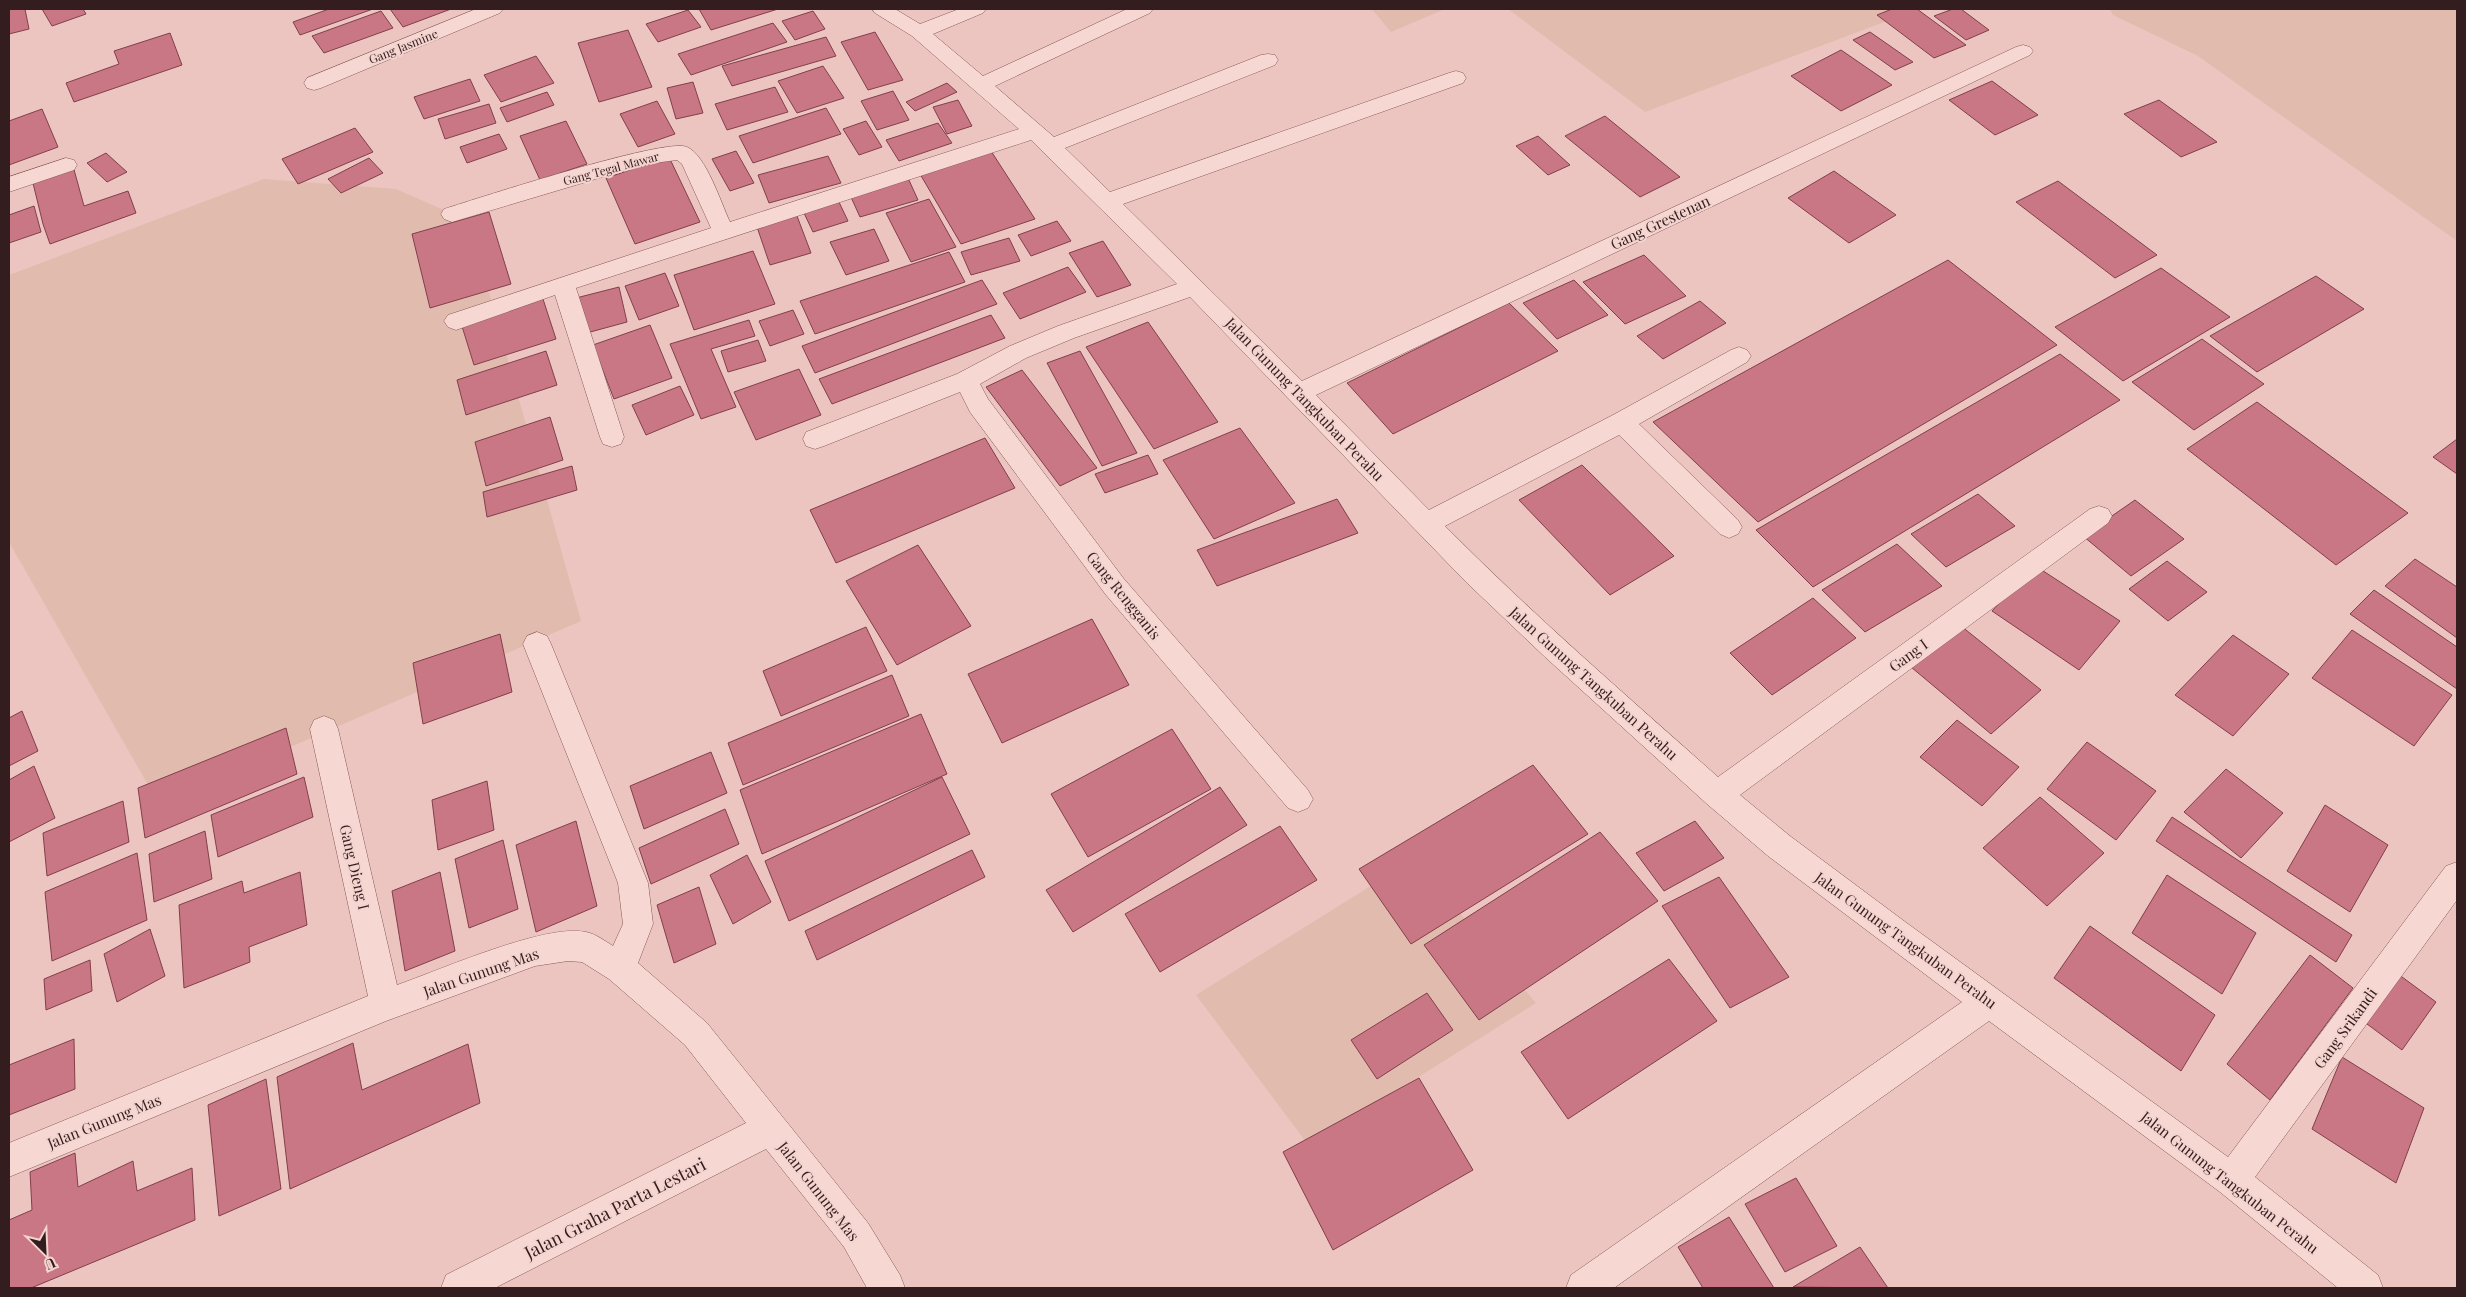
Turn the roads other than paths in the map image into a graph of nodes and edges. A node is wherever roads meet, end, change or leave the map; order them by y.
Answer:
1 (492, 9) edge
2 (882, 9) edge
3 (976, 9) edge
4 (1143, 9) edge
5 (919, 32) junction
6 (2023, 51) dead end
7 (1268, 60) dead end
8 (1456, 78) dead end
9 (314, 83) dead end
10 (982, 84) junction
11 (1043, 138) junction
12 (66, 164) dead end
13 (9, 185) edge
14 (1108, 201) junction
15 (452, 214) dead end
16 (724, 233) junction
17 (562, 284) junction
18 (1194, 287) junction
19 (456, 321) dead end
20 (1739, 356) dead end
21 (966, 380) junction
22 (1298, 393) junction
23 (1622, 422) junction
24 (612, 437) dead end
25 (814, 439) dead end
26 (2099, 516) dead end
27 (1427, 523) junction
28 (1729, 527) dead end
29 (537, 644) dead end
30 (324, 728) dead end
31 (1717, 795) junction
32 (1298, 799) dead end
33 (2457, 876) edge
34 (620, 968) junction
35 (1990, 1001) junction
36 (386, 1005) junction
37 (770, 1128) junction
38 (9, 1160) edge
39 (2232, 1180) junction
40 (459, 1288) edge
41 (887, 1288) edge
42 (1584, 1288) edge
43 (2365, 1288) edge

1 - 9 street, Gang Jasmine
2 - 5 street, Jalan Gunung Tangkuban Perahu
3 - 5 street
4 - 10 street
5 - 10 street, Jalan Gunung Tangkuban Perahu
6 - 22 street, Gang Grestenan
7 - 11 street
8 - 14 street
10 - 11 street, Jalan Gunung Tangkuban Perahu
11 - 14 street, Jalan Gunung Tangkuban Perahu
11 - 16 street
12 - 13 street
14 - 18 street, Jalan Gunung Tangkuban Perahu
15 - 16 street, Gang Tegal Mawar
16 - 17 street
17 - 19 street
17 - 24 street
18 - 21 street
18 - 22 street, Jalan Gunung Tangkuban Perahu
20 - 23 street
21 - 25 street
21 - 32 street, Gang Rengganis
22 - 27 street, Jalan Gunung Tangkuban Perahu
23 - 27 street
23 - 28 street
26 - 31 street, Gang I
27 - 31 street, Jalan Gunung Tangkuban Perahu
29 - 34 street
30 - 36 street, Gang Dieng I
31 - 35 street, Jalan Gunung Tangkuban Perahu
33 - 39 street, Gang Srikandi
34 - 36 street, Jalan Gunung Mas
34 - 37 street, Jalan Gunung Mas
35 - 39 street, Jalan Gunung Tangkuban Perahu
35 - 42 street
36 - 38 street, Jalan Gunung Mas
37 - 40 street, Jalan Graha Parta Lestari
37 - 41 street, Jalan Gunung Mas
39 - 43 street, Jalan Gunung Tangkuban Perahu

